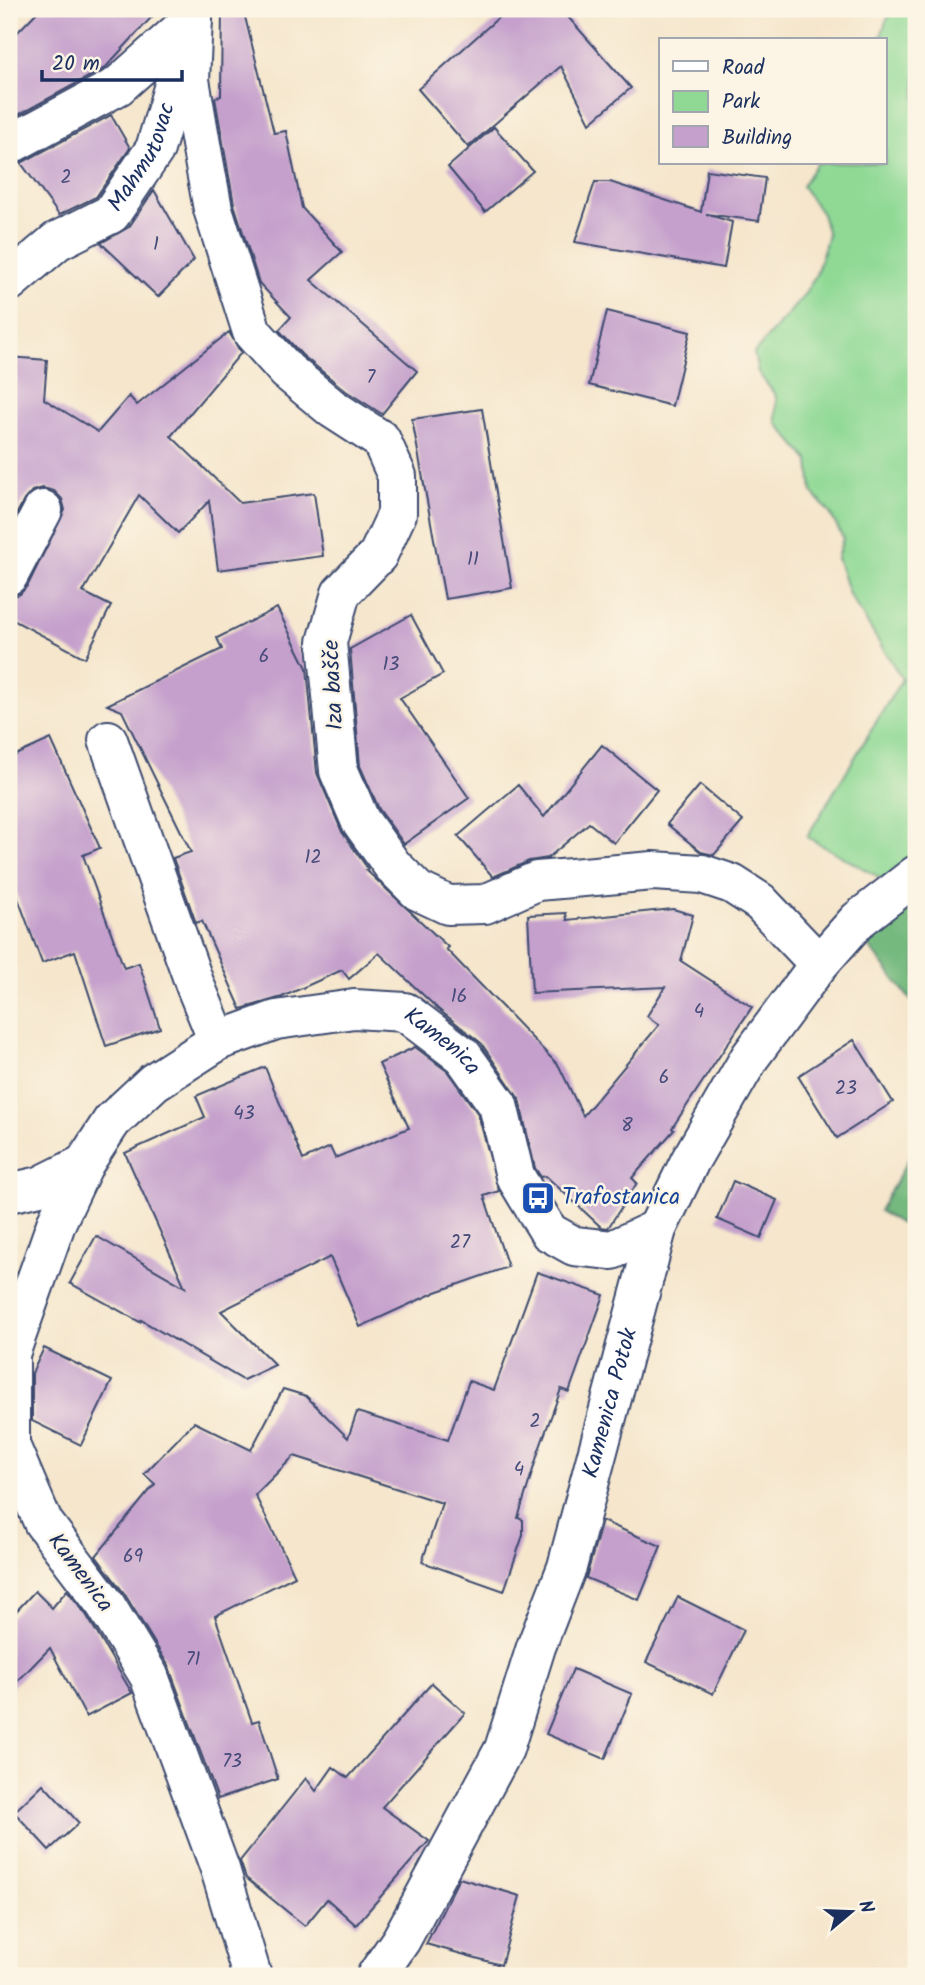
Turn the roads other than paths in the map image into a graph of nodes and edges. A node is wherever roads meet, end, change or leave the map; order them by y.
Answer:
1 (197, 14) edge
2 (9, 145) edge
3 (9, 282) edge
4 (43, 510) dead end
5 (9, 575) edge
6 (108, 740) dead end
7 (916, 875) edge
8 (819, 964) junction
9 (218, 1041) junction
10 (84, 1164) junction
11 (9, 1192) edge
12 (657, 1229) junction
13 (251, 1976) edge
14 (376, 1976) edge

1 - 2 street
1 - 3 street, Mahmutovac
1 - 8 street, Iza bašče
4 - 5 street
6 - 9 street
7 - 8 street, Kamenica Potok
8 - 12 street, Kamenica Potok
9 - 10 street, Kamenica
9 - 12 street, Kamenica
10 - 11 street, Kamenica
10 - 13 street, Kamenica
12 - 14 street, Kamenica Potok

